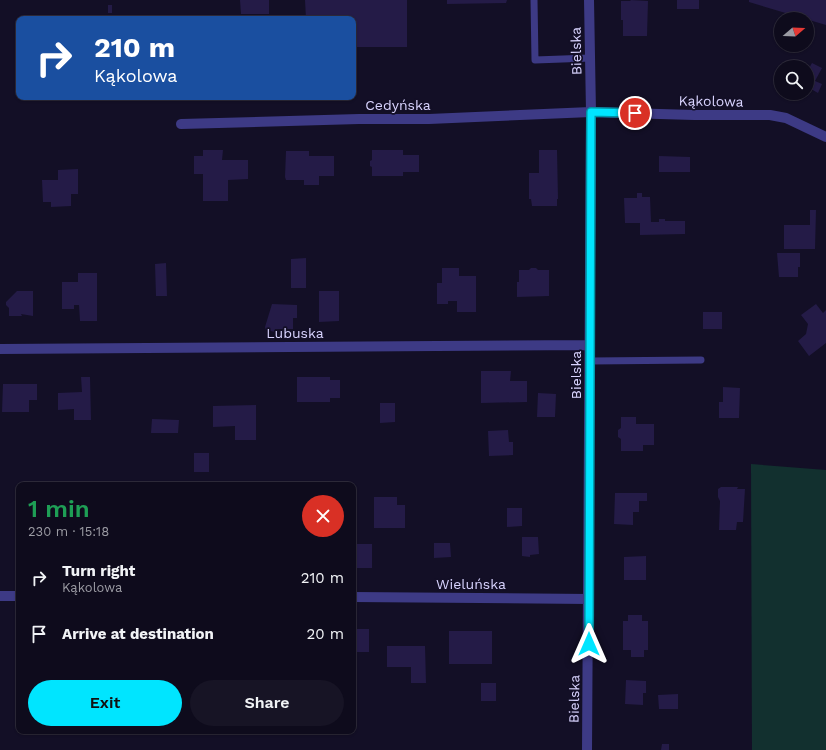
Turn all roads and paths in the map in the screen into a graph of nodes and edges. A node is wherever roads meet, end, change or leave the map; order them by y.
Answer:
1 (534, 0) edge
2 (589, 0) edge
3 (590, 58) junction
4 (591, 112) junction
5 (181, 124) dead end
6 (826, 137) edge
7 (590, 345) junction
8 (0, 348) edge
9 (701, 360) dead end
10 (590, 361) junction
11 (0, 596) edge
12 (16, 596) edge
13 (356, 598) edge
14 (589, 599) junction
15 (587, 750) edge

1 - 3 lane
2 - 3 street, Bielska
3 - 4 street, Bielska
4 - 5 street, Cedyńska
4 - 6 street, Kąkolowa
4 - 7 street, Bielska
7 - 8 street, Lubuska
7 - 10 street, Bielska
9 - 10 lane
10 - 14 street, Bielska
11 - 12 street
13 - 14 street, Wieluńska
14 - 15 street, Bielska

